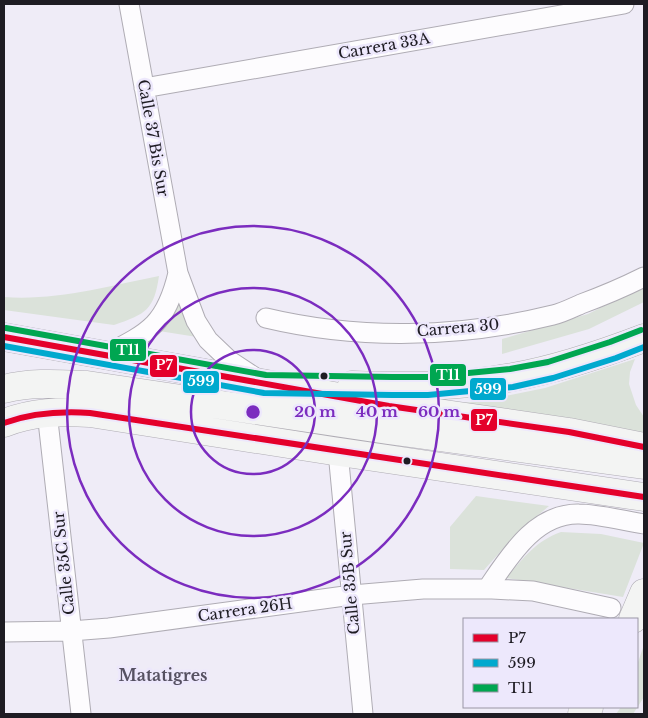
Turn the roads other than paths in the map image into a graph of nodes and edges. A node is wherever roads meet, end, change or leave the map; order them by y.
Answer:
1 (129, 4) edge
2 (624, 4) edge
3 (547, 10) edge
4 (144, 88) junction
5 (178, 272) junction
6 (644, 277) edge
7 (266, 318) dead end
8 (4, 337) edge
9 (644, 338) edge
10 (106, 355) junction
11 (265, 384) junction
12 (4, 389) edge
13 (47, 412) junction
14 (4, 423) edge
15 (644, 447) edge
16 (338, 452) junction
17 (644, 466) edge
18 (644, 496) edge
19 (644, 524) edge
20 (487, 589) junction
21 (644, 592) edge
22 (352, 595) junction
23 (622, 614) edge
24 (71, 631) junction
25 (4, 632) edge
26 (81, 714) edge
27 (363, 714) edge

1 - 4 street, Calle 37 Bis Sur
2 - 3 street, Carrera 33A
3 - 4 street, Carrera 33A
4 - 5 street, Calle 37 Bis Sur
5 - 10 street, Calle 37 Bis Sur
5 - 11 street, Calle 37 Bis Sur
6 - 7 street, Carrera 30
8 - 10 main road
9 - 11 main road
10 - 11 main road
11 - 15 main road
12 - 17 main road
13 - 14 main road
13 - 16 main road
13 - 24 street, Calle 35C Sur
16 - 18 main road
16 - 22 street, Calle 35B Sur
19 - 20 street
20 - 22 street, Carrera 26H
20 - 23 street, Carrera 26H
21 - 23 main road
22 - 24 street, Carrera 26H
22 - 27 street, Calle 35B Sur
24 - 25 street, Carrera 26H
24 - 26 street, Calle 35C Sur

